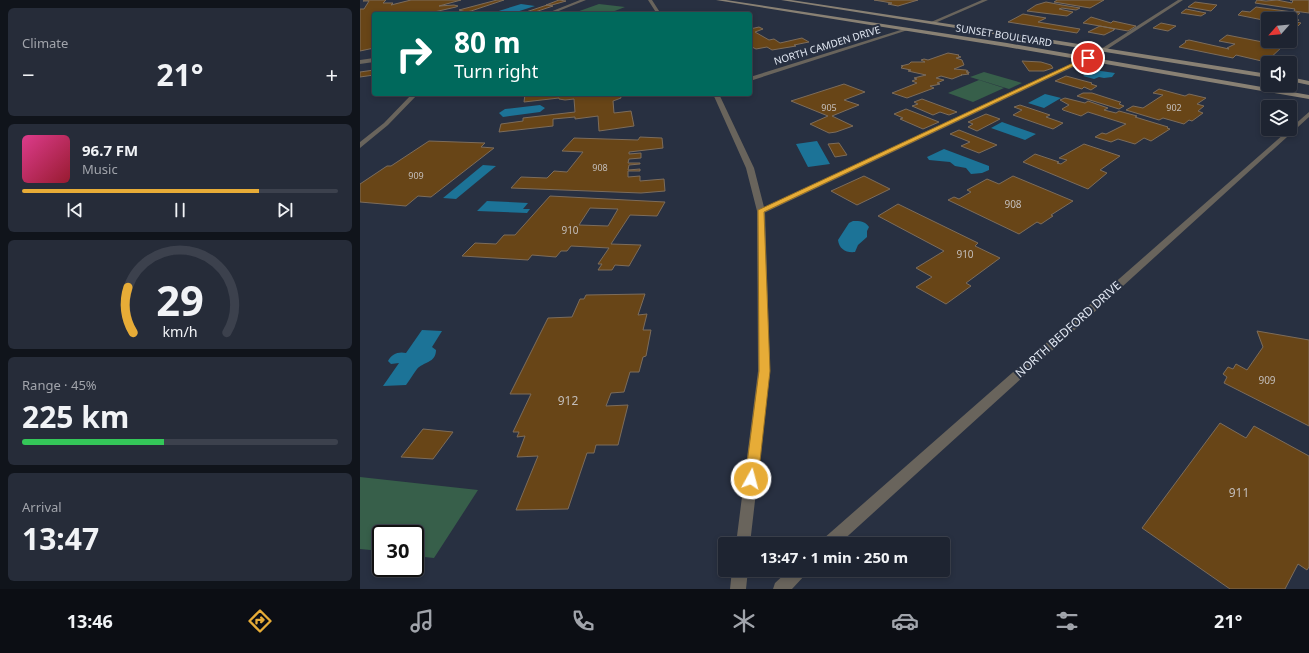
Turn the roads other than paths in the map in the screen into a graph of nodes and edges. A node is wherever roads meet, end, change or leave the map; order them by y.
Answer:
1 (583, 0) edge
2 (650, 0) edge
3 (718, 0) edge
4 (783, 0) edge
5 (986, 0) edge
6 (1181, 0) edge
7 (552, 12) edge
8 (658, 12) edge
9 (811, 14) junction
10 (933, 22) junction
11 (909, 29) junction
12 (1047, 40) junction
13 (1104, 49) junction
14 (1088, 58) junction
15 (372, 60) edge
16 (360, 62) edge
17 (1171, 72) junction
18 (1261, 75) edge
19 (752, 78) edge
20 (1297, 80) edge
21 (1309, 83) edge
22 (1309, 91) edge
23 (413, 96) edge
24 (717, 96) edge
25 (1309, 97) edge
26 (1309, 114) edge
27 (360, 146) edge
28 (761, 211) junction
29 (744, 537) edge
30 (836, 537) edge
31 (739, 577) edge
32 (793, 577) edge
33 (738, 589) edge
34 (781, 589) edge

1 - 7 street
2 - 8 street
3 - 9 main road, SUNSET BOULEVARD
4 - 10 main road, SUNSET BOULEVARD
5 - 10 street
6 - 13 street
9 - 10 main road
9 - 11 main road, SUNSET BOULEVARD
10 - 12 main road, SUNSET BOULEVARD
11 - 12 main road
11 - 14 main road, SUNSET BOULEVARD
11 - 19 street, NORTH CAMDEN DRIVE
12 - 13 main road, SUNSET BOULEVARD
13 - 18 main road, SUNSET BOULEVARD
14 - 17 main road, SUNSET BOULEVARD
14 - 28 street
15 - 16 street
17 - 22 main road
17 - 25 main road, SUNSET BOULEVARD
20 - 21 main road
23 - 27 street
24 - 28 street
26 - 30 street, NORTH BEDFORD DRIVE
28 - 29 street
31 - 33 street
32 - 34 street

